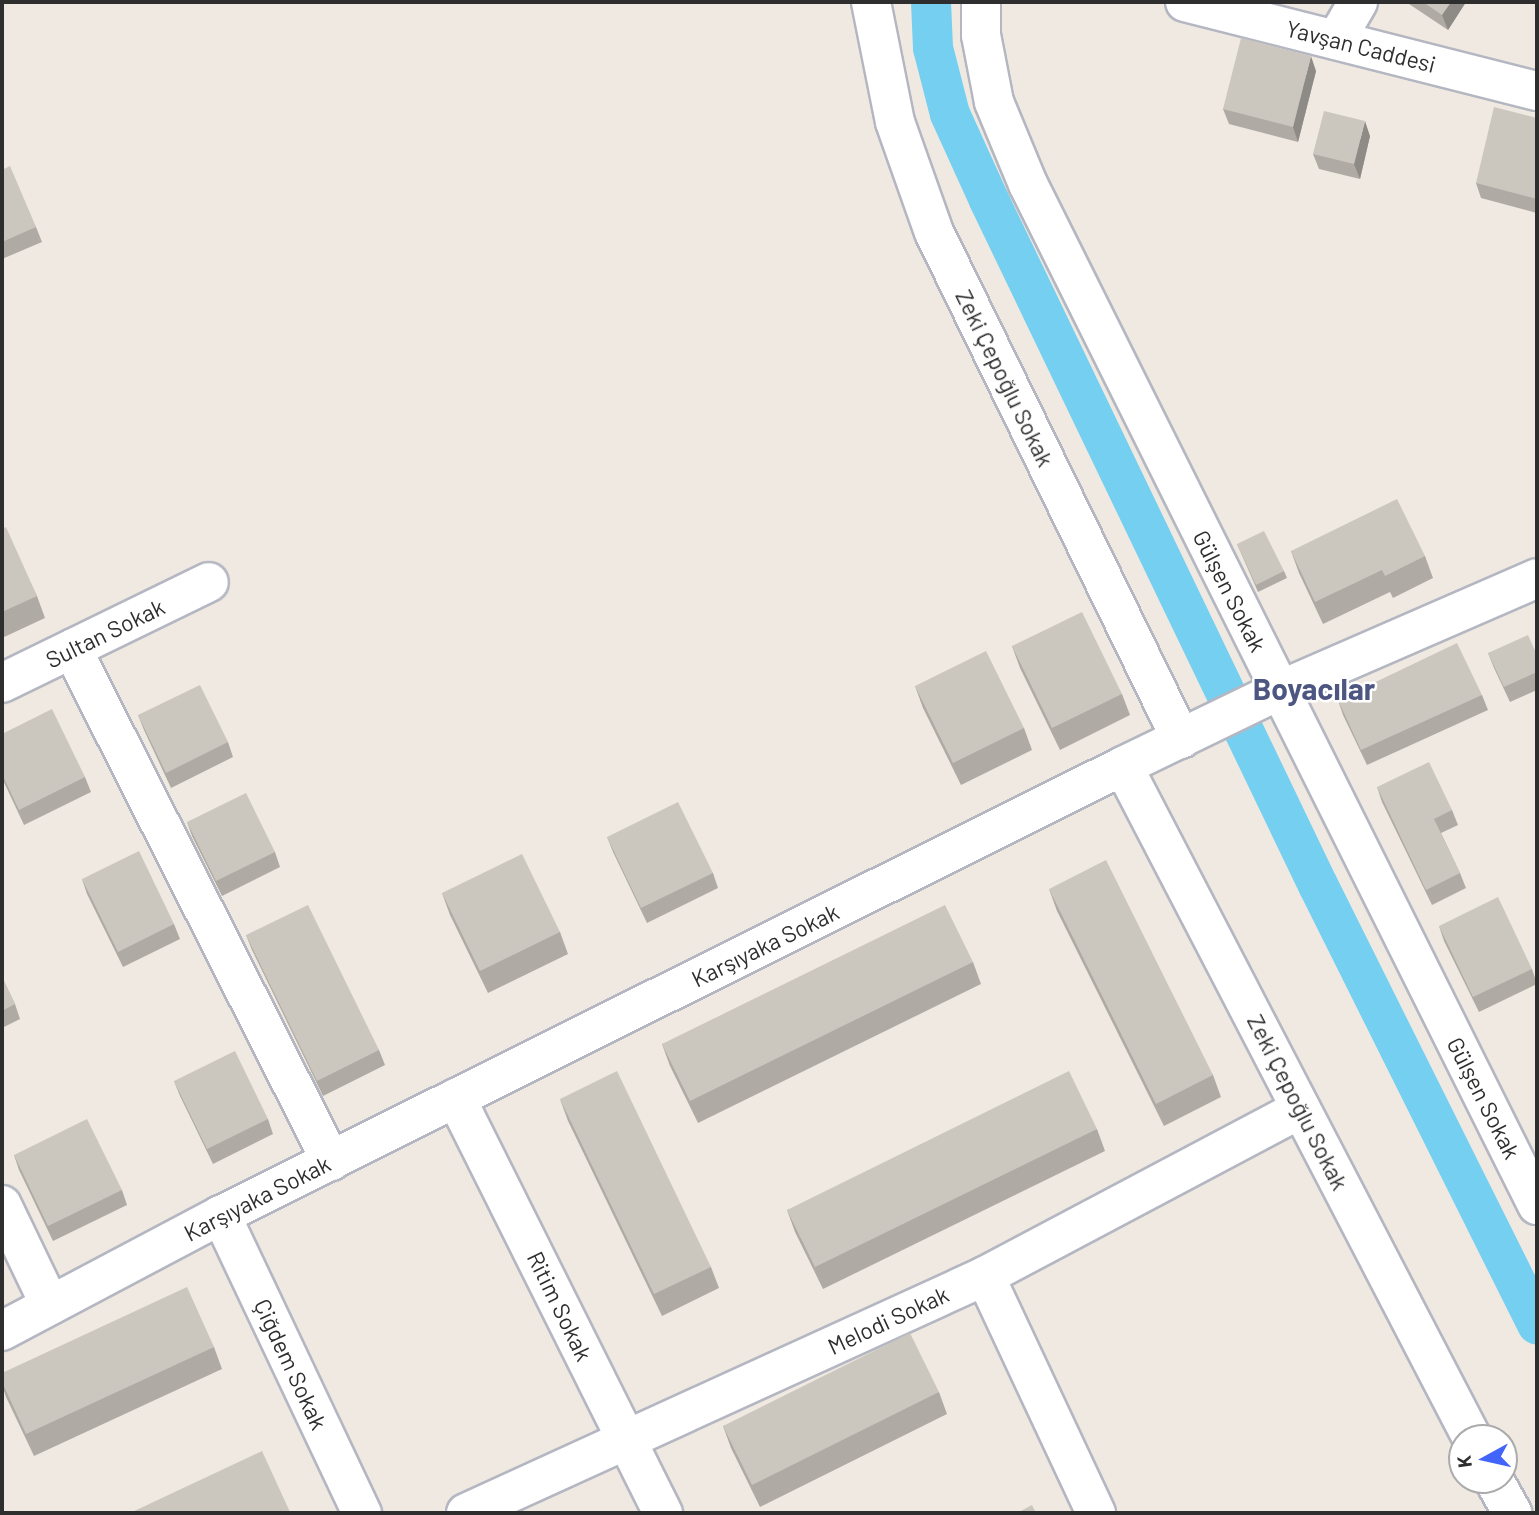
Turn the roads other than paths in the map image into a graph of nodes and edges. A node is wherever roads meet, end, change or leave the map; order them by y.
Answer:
1 (871, 2) edge
2 (981, 2) edge
3 (1185, 2) edge
4 (1358, 2) edge
5 (1336, 40) junction
6 (1537, 91) edge
7 (1537, 578) edge
8 (209, 582) dead end
9 (72, 649) junction
10 (2, 683) edge
11 (1269, 695) junction
12 (1196, 731) junction
13 (1123, 766) junction
14 (456, 1098) junction
15 (1301, 1109) junction
16 (331, 1161) junction
17 (2, 1205) edge
18 (1537, 1205) edge
19 (221, 1215) junction
20 (985, 1276) junction
21 (50, 1305) junction
22 (2, 1331) edge
23 (1465, 1424) edge
24 (627, 1440) junction
25 (1502, 1494) edge
26 (362, 1513) edge
27 (466, 1513) edge
28 (663, 1513) edge
29 (1096, 1513) edge
30 (1512, 1513) edge

1 - 12 street, Zeki Çepoğlu Sokak
2 - 11 street, Gülşen Sokak
3 - 5 street, Yavşan Caddesi
4 - 5 street
5 - 6 street, Yavşan Caddesi
7 - 11 street, Karşıyaka Sokak
8 - 9 street, Sultan Sokak
9 - 10 street, Sultan Sokak
9 - 16 street
11 - 12 street, Karşıyaka Sokak
11 - 18 street, Gülşen Sokak
12 - 13 street, Karşıyaka Sokak
13 - 14 street, Karşıyaka Sokak
13 - 15 street, Zeki Çepoğlu Sokak
14 - 16 street, Karşıyaka Sokak
14 - 24 street, Ritim Sokak
15 - 20 street, Melodi Sokak
15 - 23 street, Zeki Çepoğlu Sokak
16 - 19 street, Karşıyaka Sokak
17 - 21 street
19 - 21 street, Karşıyaka Sokak
19 - 26 street, Çiğdem Sokak
20 - 24 street, Melodi Sokak
20 - 29 street
21 - 22 street, Karşıyaka Sokak
24 - 27 street, Melodi Sokak
24 - 28 street, Ritim Sokak
25 - 30 street

